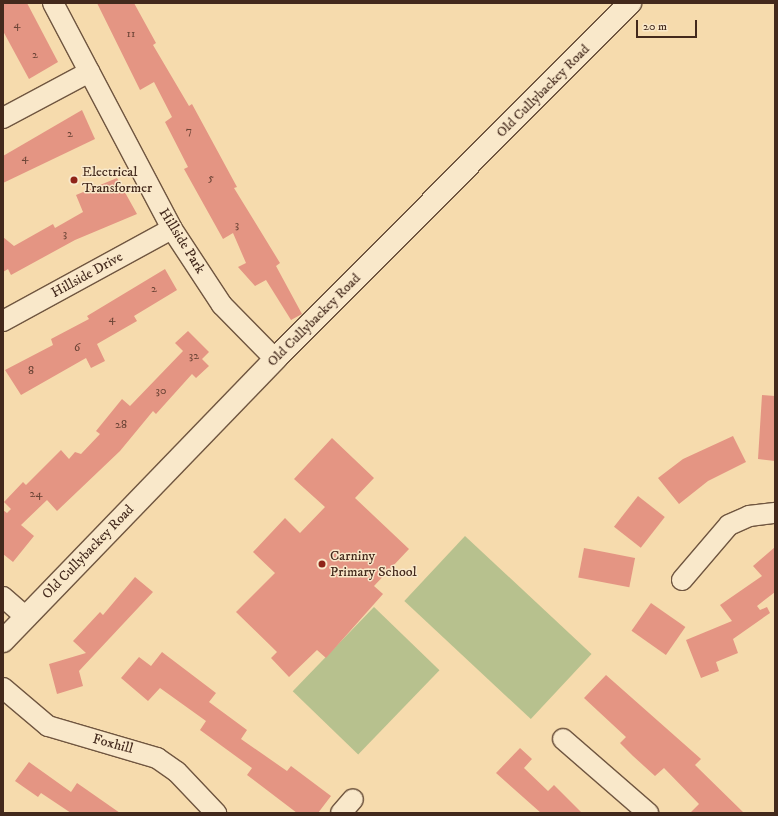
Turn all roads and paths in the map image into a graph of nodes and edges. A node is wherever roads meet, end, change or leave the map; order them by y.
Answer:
1 (53, 3) edge
2 (630, 3) edge
3 (89, 72) junction
4 (3, 118) edge
5 (172, 229) junction
6 (3, 321) edge
7 (275, 359) junction
8 (775, 513) edge
9 (682, 580) dead end
10 (3, 597) edge
11 (26, 617) junction
12 (3, 641) edge
13 (3, 688) edge
14 (563, 739) dead end
15 (216, 813) edge
16 (648, 813) edge

1 - 3 street, Hillside Park
2 - 7 street, Old Cullybackey Road
3 - 4 street
3 - 5 street, Hillside Park
5 - 6 street, Hillside Drive
5 - 7 street, Hillside Park
7 - 11 street, Old Cullybackey Road
8 - 9 street
10 - 11 street
11 - 12 street, Old Cullybackey Road
13 - 15 street, Foxhill
14 - 16 street

